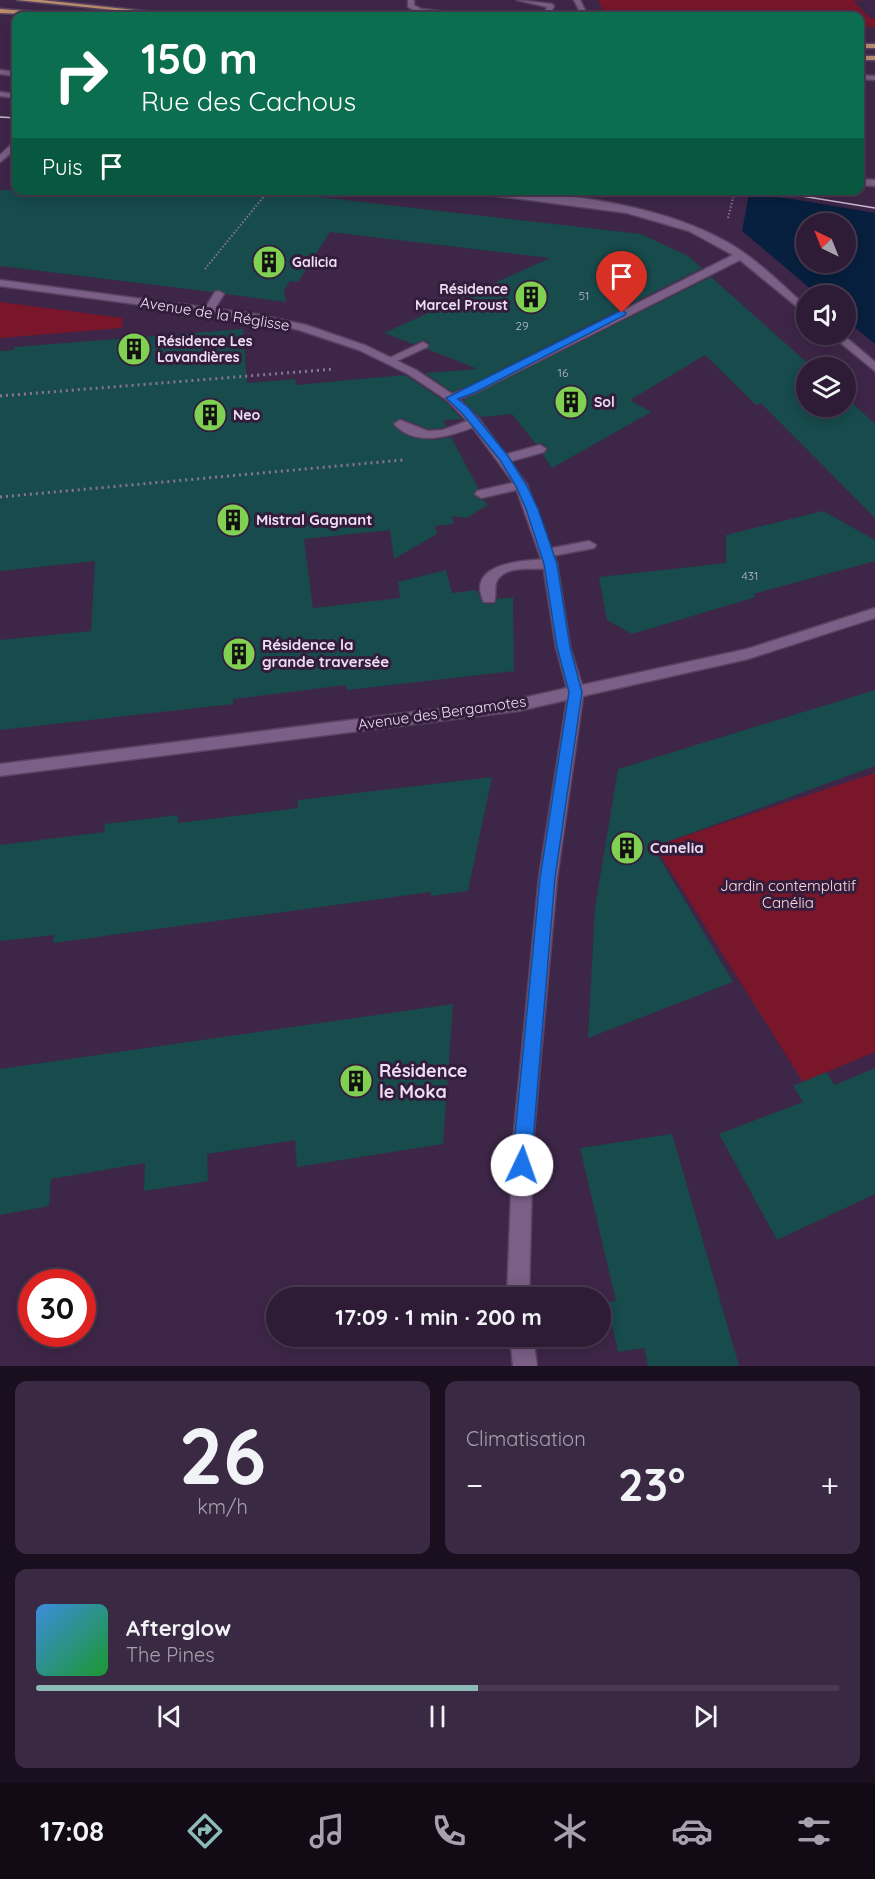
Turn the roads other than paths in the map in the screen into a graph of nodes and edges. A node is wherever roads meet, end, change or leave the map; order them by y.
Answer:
1 (20, 0) edge
2 (520, 0) edge
3 (410, 1) edge
4 (146, 12) edge
5 (431, 12) edge
6 (548, 12) edge
7 (12, 146) edge
8 (0, 159) edge
9 (499, 195) edge
10 (739, 256) junction
11 (0, 283) edge
12 (219, 294) dead end
13 (796, 303) edge
14 (208, 310) junction
15 (423, 345) dead end
16 (848, 345) edge
17 (392, 360) junction
18 (875, 368) edge
19 (451, 398) junction
20 (475, 422) junction
21 (400, 424) dead end
22 (540, 450) dead end
23 (504, 459) junction
24 (521, 486) junction
25 (481, 494) dead end
26 (589, 545) dead end
27 (549, 558) junction
28 (489, 600) dead end
29 (875, 613) edge
30 (576, 692) junction
31 (0, 770) edge
32 (518, 1287) edge
33 (522, 1347) edge
34 (525, 1366) edge

1 - 4 main road
2 - 6 street
3 - 5 street
7 - 8 street
9 - 10 street
10 - 13 street
10 - 19 street
11 - 14 street, Avenue de la Réglisse
12 - 14 street
14 - 17 street, Avenue de la Réglisse
15 - 17 street
16 - 18 street
17 - 19 street, Avenue de la Réglisse
19 - 20 street, Avenue de la Réglisse
20 - 21 street
20 - 23 street, Avenue de la Réglisse
22 - 23 street
23 - 24 street, Avenue de la Réglisse
24 - 25 street
24 - 27 street, Avenue de la Réglisse
26 - 27 street
27 - 28 street
27 - 30 street, Avenue de la Réglisse
29 - 30 street, Avenue des Bergamotes
30 - 31 street, Avenue des Bergamotes
30 - 32 street, Avenue de la Réglisse
33 - 34 street

